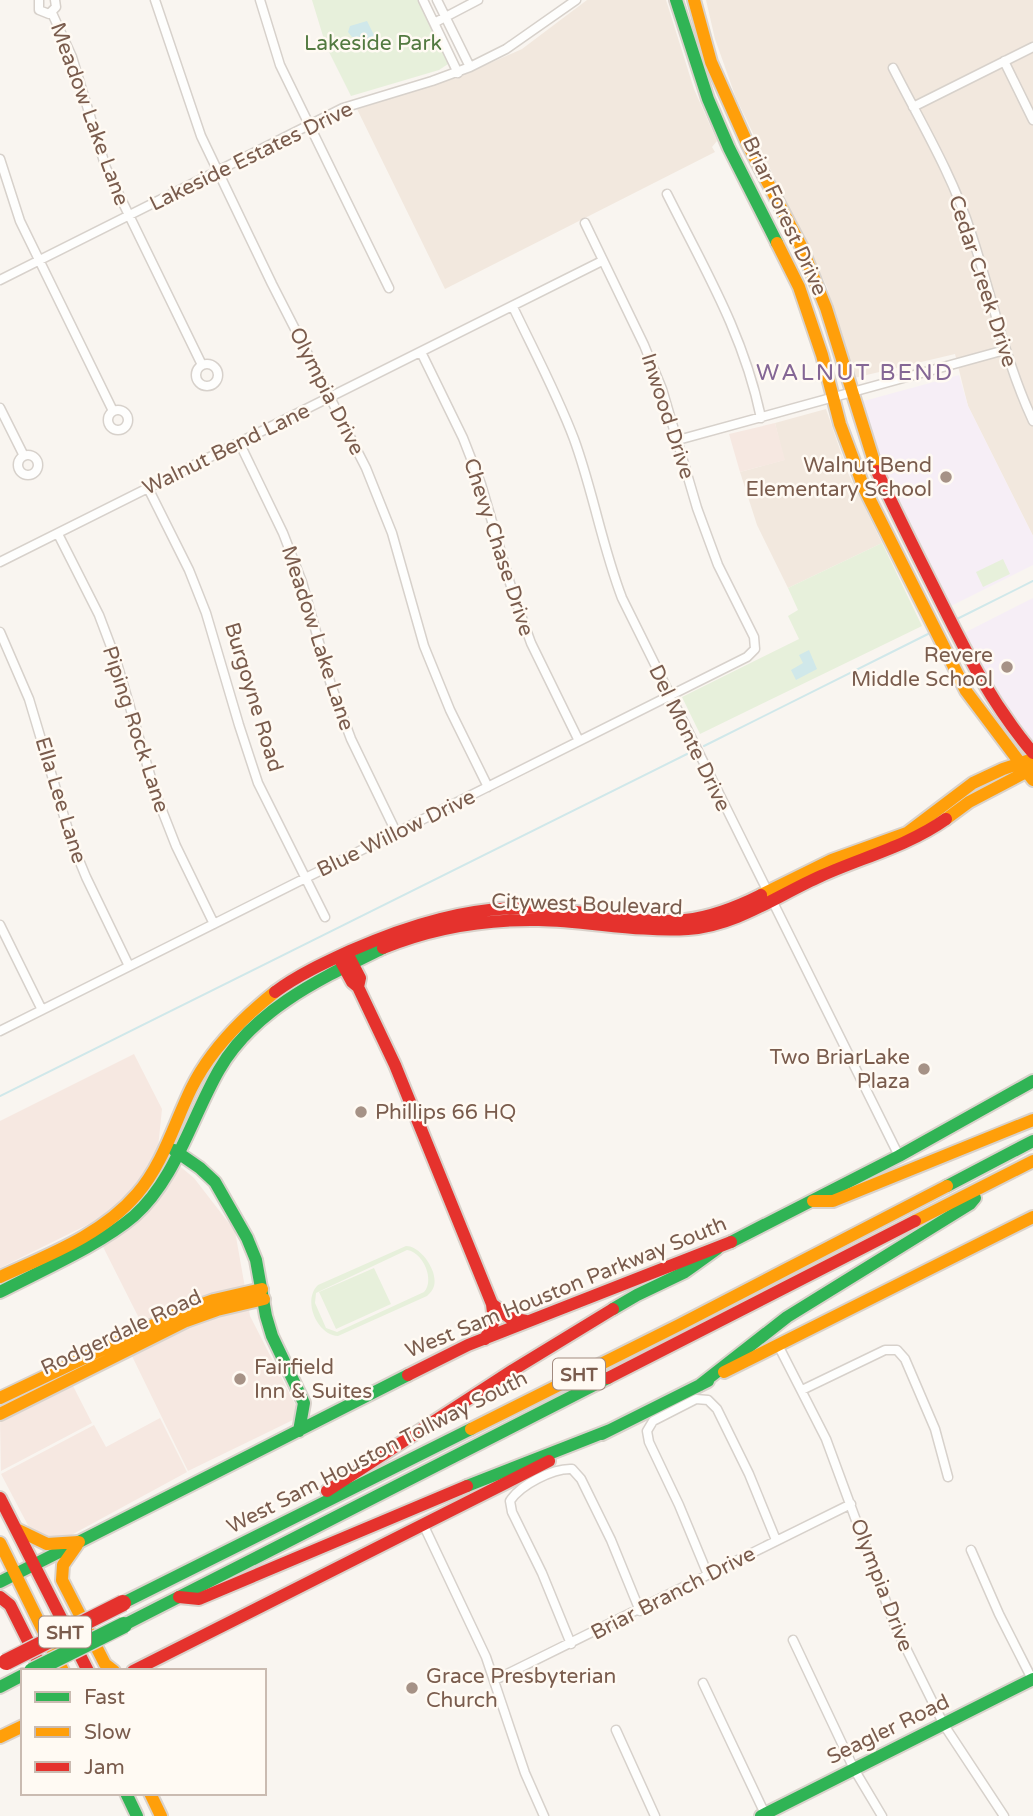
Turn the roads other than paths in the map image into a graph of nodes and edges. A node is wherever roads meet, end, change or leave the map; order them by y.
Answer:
1 (39, 0) edge
2 (55, 0) edge
3 (155, 0) edge
4 (260, 0) edge
5 (423, 0) edge
6 (437, 0) edge
7 (478, 0) edge
8 (576, 0) edge
9 (676, 0) edge
10 (694, 0) edge
11 (52, 13) junction
12 (446, 17) junction
13 (435, 23) junction
14 (1033, 47) edge
15 (1004, 61) junction
16 (470, 68) junction
17 (893, 68) dead end
18 (458, 73) junction
19 (913, 107) junction
20 (1033, 120) edge
21 (308, 125) junction
22 (0, 159) edge
23 (217, 172) junction
24 (667, 194) dead end
25 (128, 216) junction
26 (585, 223) dead end
27 (38, 261) junction
28 (603, 261) junction
29 (0, 280) edge
30 (389, 288) dead end
31 (513, 307) junction
32 (1005, 350) junction
33 (421, 352) junction
34 (202, 365) dead end
35 (851, 393) junction
36 (331, 398) junction
37 (833, 398) junction
38 (0, 408) edge
39 (113, 411) dead end
40 (761, 418) junction
41 (1033, 421) edge
42 (678, 440) junction
43 (239, 442) junction
44 (24, 456) dead end
45 (148, 488) junction
46 (58, 534) junction
47 (0, 562) edge
48 (933, 588) junction
49 (918, 597) junction
50 (742, 612) joint
51 (0, 632) edge
52 (982, 683) junction
53 (966, 691) junction
54 (669, 696) junction
55 (579, 741) junction
56 (1033, 752) edge
57 (1029, 767) edge
58 (488, 787) junction
59 (397, 834) junction
60 (305, 878) junction
61 (768, 896) junction
62 (324, 917) dead end
63 (214, 924) junction
64 (0, 925) edge
65 (345, 959) junction
66 (129, 966) junction
67 (42, 1010) junction
68 (0, 1031) edge
69 (1033, 1081) edge
70 (1033, 1120) edge
71 (1033, 1141) edge
72 (173, 1149) junction
73 (899, 1156) junction
74 (1033, 1161) edge
75 (982, 1187) junction
76 (813, 1201) junction
77 (1033, 1217) edge
78 (717, 1249) junction
79 (0, 1276) edge
80 (0, 1292) edge
81 (263, 1294) junction
82 (492, 1304) junction
83 (537, 1318) junction
84 (485, 1339) junction
85 (778, 1345) junction
86 (62, 1376) junction
87 (700, 1385) junction
88 (802, 1391) junction
89 (0, 1398) edge
90 (304, 1403) junction
91 (0, 1414) edge
92 (331, 1415) junction
93 (610, 1430) junction
94 (299, 1431) junction
95 (948, 1477) dead end
96 (0, 1498) edge
97 (851, 1504) junction
98 (422, 1524) junction
99 (16, 1530) junction
100 (264, 1532) junction
101 (776, 1540) junction
102 (79, 1542) junction
103 (0, 1543) edge
104 (971, 1550) dead end
105 (34, 1565) junction
106 (16, 1574) junction
107 (708, 1575) junction
108 (0, 1582) edge
109 (0, 1597) edge
110 (179, 1597) junction
111 (640, 1611) junction
112 (793, 1640) dead end
113 (571, 1644) junction
114 (3, 1663) edge
115 (36, 1669) edge
116 (42, 1669) edge
117 (62, 1669) edge
118 (87, 1669) edge
119 (111, 1669) edge
120 (137, 1669) edge
121 (21, 1676) edge
122 (495, 1680) junction
123 (1033, 1680) edge
124 (704, 1683) dead end
125 (0, 1687) edge
126 (944, 1725) junction
127 (21, 1727) edge
128 (616, 1730) dead end
129 (0, 1737) edge
130 (854, 1769) junction
131 (127, 1795) edge
132 (151, 1795) edge
133 (764, 1815) edge
134 (138, 1816) edge
135 (161, 1816) edge
136 (544, 1816) edge
137 (656, 1816) edge
138 (883, 1816) edge
139 (1004, 1816) edge

1 - 11 street, Meadow Lake Lane
2 - 11 street, Meadow Lake Lane
3 - 23 street, Olympia Drive
4 - 21 street
5 - 13 street
6 - 12 street
7 - 12 street
8 - 16 street, Lakeside Estates Drive
9 - 37 main road, Briar Forest Drive
10 - 35 main road, Briar Forest Drive
11 - 25 street, Meadow Lake Lane
12 - 13 street
12 - 16 street
13 - 18 street
14 - 15 street
15 - 19 street
15 - 20 street
16 - 18 street, Lakeside Estates Drive
17 - 19 street, Cedar Creek Drive
18 - 21 street, Lakeside Estates Drive
19 - 32 street, Cedar Creek Drive
21 - 23 street, Lakeside Estates Drive
21 - 30 street
22 - 27 street
23 - 25 street, Lakeside Estates Drive
23 - 36 street, Olympia Drive
24 - 40 street
25 - 27 street, Lakeside Estates Drive
25 - 34 street, Meadow Lake Lane
26 - 28 street, Inwood Drive
27 - 29 street, Lakeside Estates Drive
27 - 39 street
28 - 31 street, Walnut Bend Lane
28 - 42 street, Inwood Drive
31 - 33 street, Walnut Bend Lane
31 - 54 street, Del Monte Drive
32 - 35 street
32 - 41 street, Cedar Creek Drive
33 - 36 street, Walnut Bend Lane
33 - 55 street, Chevy Chase Drive
35 - 37 street
35 - 48 main road, Briar Forest Drive
36 - 43 street, Walnut Bend Lane
36 - 58 street, Olympia Drive
37 - 40 street
37 - 49 main road, Briar Forest Drive
38 - 44 street
40 - 42 street
42 - 50 street, Inwood Drive
43 - 45 street, Walnut Bend Lane
43 - 59 street, Meadow Lake Lane
45 - 46 street, Walnut Bend Lane
45 - 60 street, Burgoyne Road
46 - 47 street, Walnut Bend Lane
46 - 63 street, Piping Rock Lane
48 - 49 main road
48 - 52 main road, Briar Forest Drive
49 - 53 main road, Briar Forest Drive
50 - 54 street, Blue Willow Drive
51 - 66 street, Ella Lee Lane
52 - 53 main road
52 - 56 main road, Briar Forest Drive
53 - 57 main road, Briar Forest Drive
54 - 55 street, Blue Willow Drive
54 - 61 street, Del Monte Drive
55 - 58 street, Blue Willow Drive
57 - 61 main road, Citywest Boulevard
58 - 59 street, Blue Willow Drive
59 - 60 street, Blue Willow Drive
60 - 62 street, Burgoyne Road
60 - 63 street, Blue Willow Drive
61 - 65 main road, Citywest Boulevard
61 - 73 street, Del Monte Drive
63 - 66 street, Blue Willow Drive
64 - 67 street
65 - 72 main road, Citywest Boulevard
65 - 82 main road
66 - 67 street, Blue Willow Drive
67 - 68 street, Blue Willow Drive
69 - 73 main road, West Sam Houston Parkway South
70 - 76 main road
71 - 100 main road, West Sam Houston Tollway South / SHT
72 - 79 main road, Citywest Boulevard
72 - 80 main road, Citywest Boulevard
72 - 81 main road
73 - 76 main road, West Sam Houston Parkway South
74 - 75 main road, West Sam Houston Tollway South / SHT
75 - 87 main road
75 - 110 main road, West Sam Houston Tollway South / SHT
76 - 78 main road, West Sam Houston Parkway South
77 - 85 main road
78 - 83 main road, West Sam Houston Parkway South
78 - 100 main road
81 - 86 main road, Rodgerdale Road
81 - 90 main road
82 - 83 main road
82 - 84 main road
83 - 84 main road, West Sam Houston Parkway South
84 - 92 main road, West Sam Houston Parkway South
85 - 87 main road
85 - 88 street, Olympia Drive
86 - 89 main road, Rodgerdale Road
86 - 91 main road, Rodgerdale Road
87 - 93 main road
88 - 95 street
88 - 97 street, Olympia Drive
90 - 92 main road
90 - 94 main road
92 - 94 main road, West Sam Houston Parkway South
93 - 98 main road
93 - 110 main road
94 - 102 main road, West Sam Houston Parkway South
96 - 99 main road
97 - 101 street, Briar Branch Drive
97 - 126 street, Olympia Drive
98 - 120 main road
98 - 122 street
99 - 102 main road
99 - 105 main road
100 - 114 main road, West Sam Houston Tollway South / SHT, bridge
101 - 107 street, Briar Branch Drive
101 - 107 street
102 - 105 main road, West Sam Houston Parkway South
102 - 119 main road
103 - 106 main road
104 - 123 street
105 - 106 main road, West Sam Houston Parkway South
105 - 118 main road
106 - 108 main road, West Sam Houston Parkway South
106 - 117 main road
107 - 111 street, Briar Branch Drive
109 - 116 main road
110 - 115 main road, West Sam Houston Tollway South / SHT, bridge
111 - 113 street, Briar Branch Drive
111 - 113 street
112 - 130 street
113 - 122 street, Briar Branch Drive
121 - 125 main road
122 - 136 street
123 - 126 main road, Seagler Road
124 - 133 street
126 - 130 main road, Seagler Road
126 - 139 street, Olympia Drive
127 - 129 main road
128 - 137 street
130 - 133 main road, Seagler Road
130 - 138 street
131 - 134 main road
132 - 135 main road

